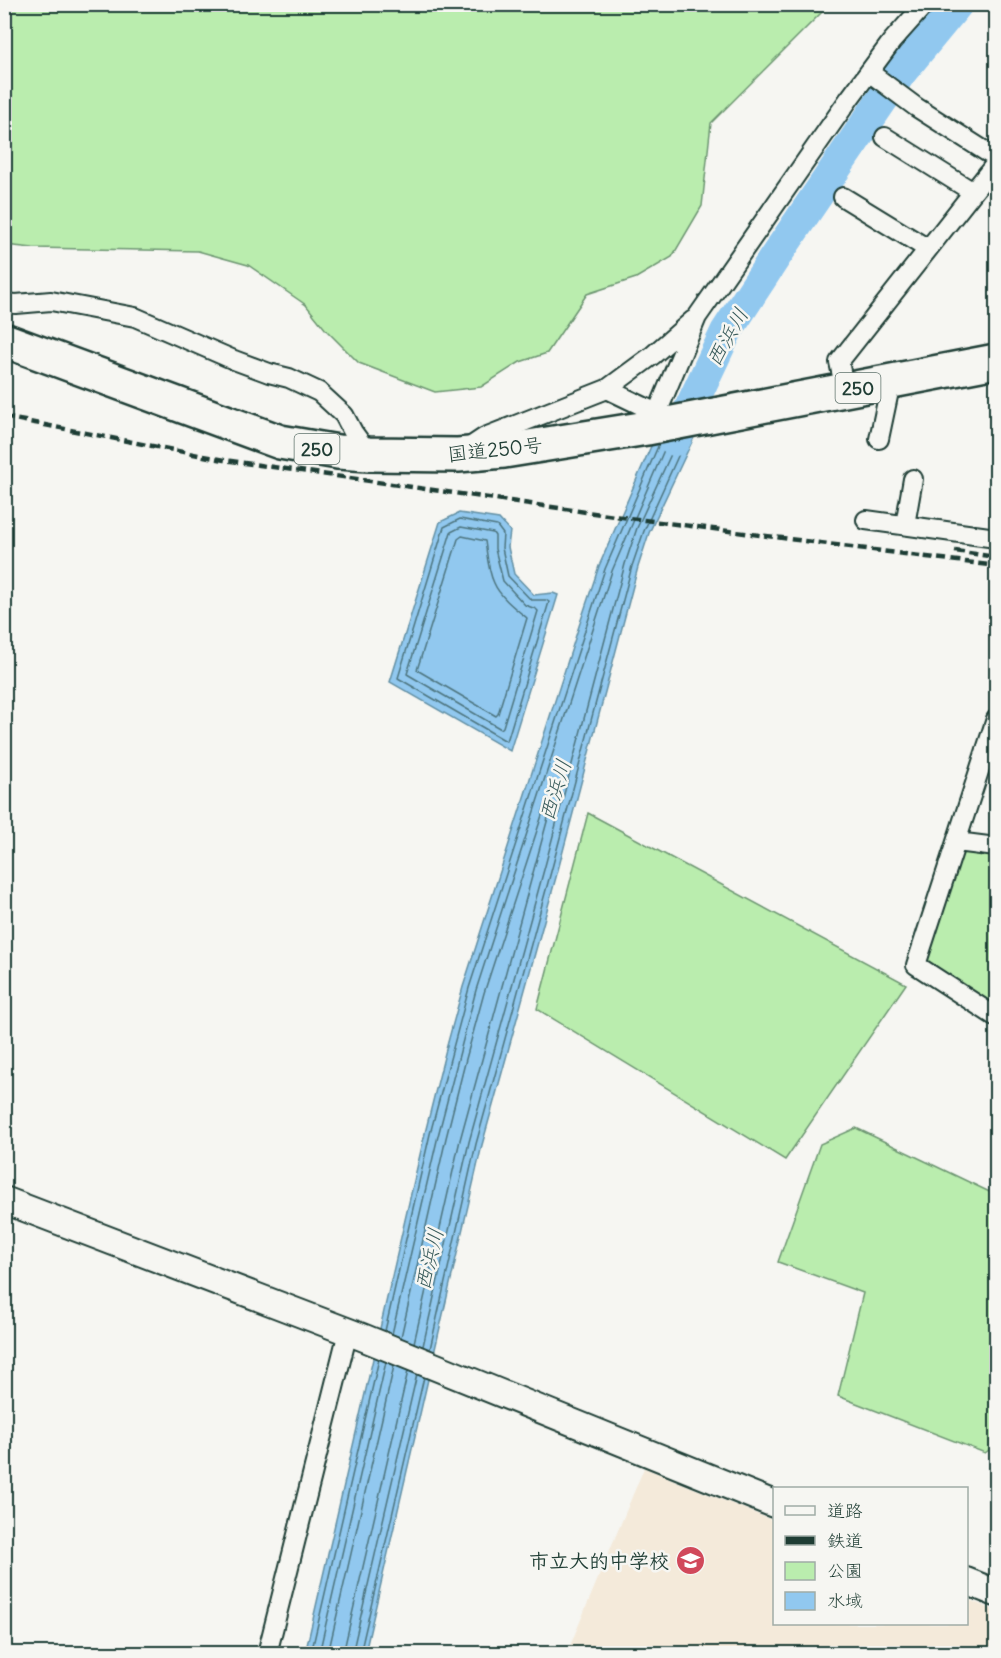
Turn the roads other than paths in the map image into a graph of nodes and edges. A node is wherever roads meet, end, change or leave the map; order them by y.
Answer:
1 (925, 4) edge
2 (872, 74) junction
3 (885, 137) dead end
4 (996, 161) edge
5 (973, 192) junction
6 (843, 197) dead end
7 (928, 249) junction
8 (4, 303) edge
9 (697, 317) junction
10 (4, 340) edge
11 (996, 362) edge
12 (891, 382) junction
13 (607, 389) junction
14 (844, 390) junction
15 (652, 420) junction
16 (879, 439) dead end
17 (369, 454) junction
18 (458, 455) junction
19 (913, 479) dead end
20 (866, 520) dead end
21 (905, 525) junction
22 (996, 538) edge
23 (996, 719) edge
24 (957, 842) junction
25 (996, 847) edge
26 (996, 1017) edge
27 (4, 1200) edge
28 (355, 1335) junction
29 (773, 1504) edge
30 (968, 1582) edge
31 (996, 1593) edge
32 (267, 1653) edge

1 - 2 street
2 - 4 street
2 - 9 street
3 - 5 street
4 - 5 street
5 - 7 street
6 - 7 street
7 - 14 street
8 - 17 street
9 - 13 street
9 - 15 street
10 - 17 highway, 国道250号 / 250
11 - 12 highway, 国道250号 / 250
12 - 14 highway, 国道250号 / 250
12 - 16 street
13 - 15 street
13 - 18 street
14 - 15 highway, 国道250号 / 250
15 - 18 highway, 国道250号 / 250
17 - 18 highway, 国道250号 / 250
19 - 21 street
20 - 21 street
21 - 22 street
23 - 24 street
24 - 25 street
24 - 26 street
27 - 28 street
28 - 29 street
28 - 32 street
30 - 31 street

